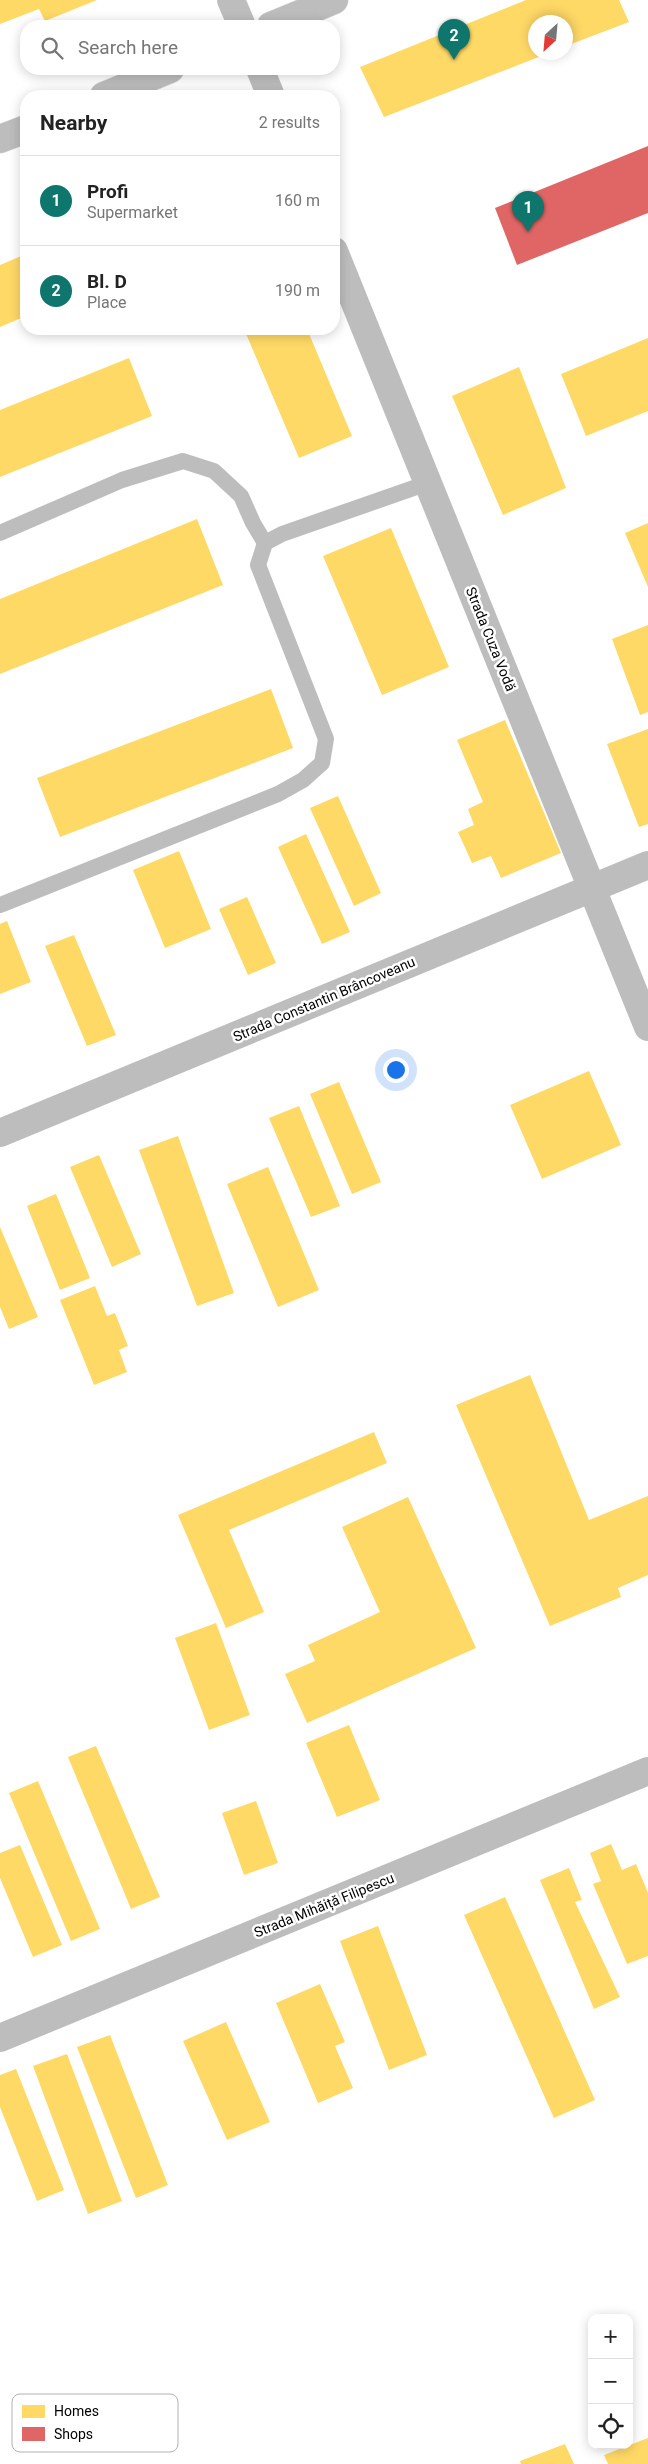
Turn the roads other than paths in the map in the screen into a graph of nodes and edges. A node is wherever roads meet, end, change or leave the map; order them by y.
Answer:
1 (231, 0) edge
2 (334, 0) edge
3 (239, 20) edge
4 (286, 20) edge
5 (155, 75) edge
6 (262, 75) edge
7 (119, 90) edge
8 (269, 90) edge
9 (20, 132) edge
10 (0, 140) edge
11 (340, 266) edge
12 (428, 483) junction
13 (0, 533) edge
14 (265, 543) junction
15 (648, 865) edge
16 (592, 888) junction
17 (0, 905) edge
18 (648, 1027) edge
19 (0, 1134) edge
20 (648, 1771) edge
21 (0, 2038) edge

1 - 3 street
2 - 4 street
5 - 7 street
6 - 8 street
9 - 10 street
11 - 12 street, Strada Cuza Vodă
12 - 14 lane
12 - 16 street, Strada Cuza Vodă
13 - 14 lane
14 - 17 lane
15 - 16 street, Strada Constantin Brâncoveanu
16 - 18 street, Strada Cuza Vodă
16 - 19 street, Strada Constantin Brâncoveanu
20 - 21 street, Strada Mihăiță Filipescu

